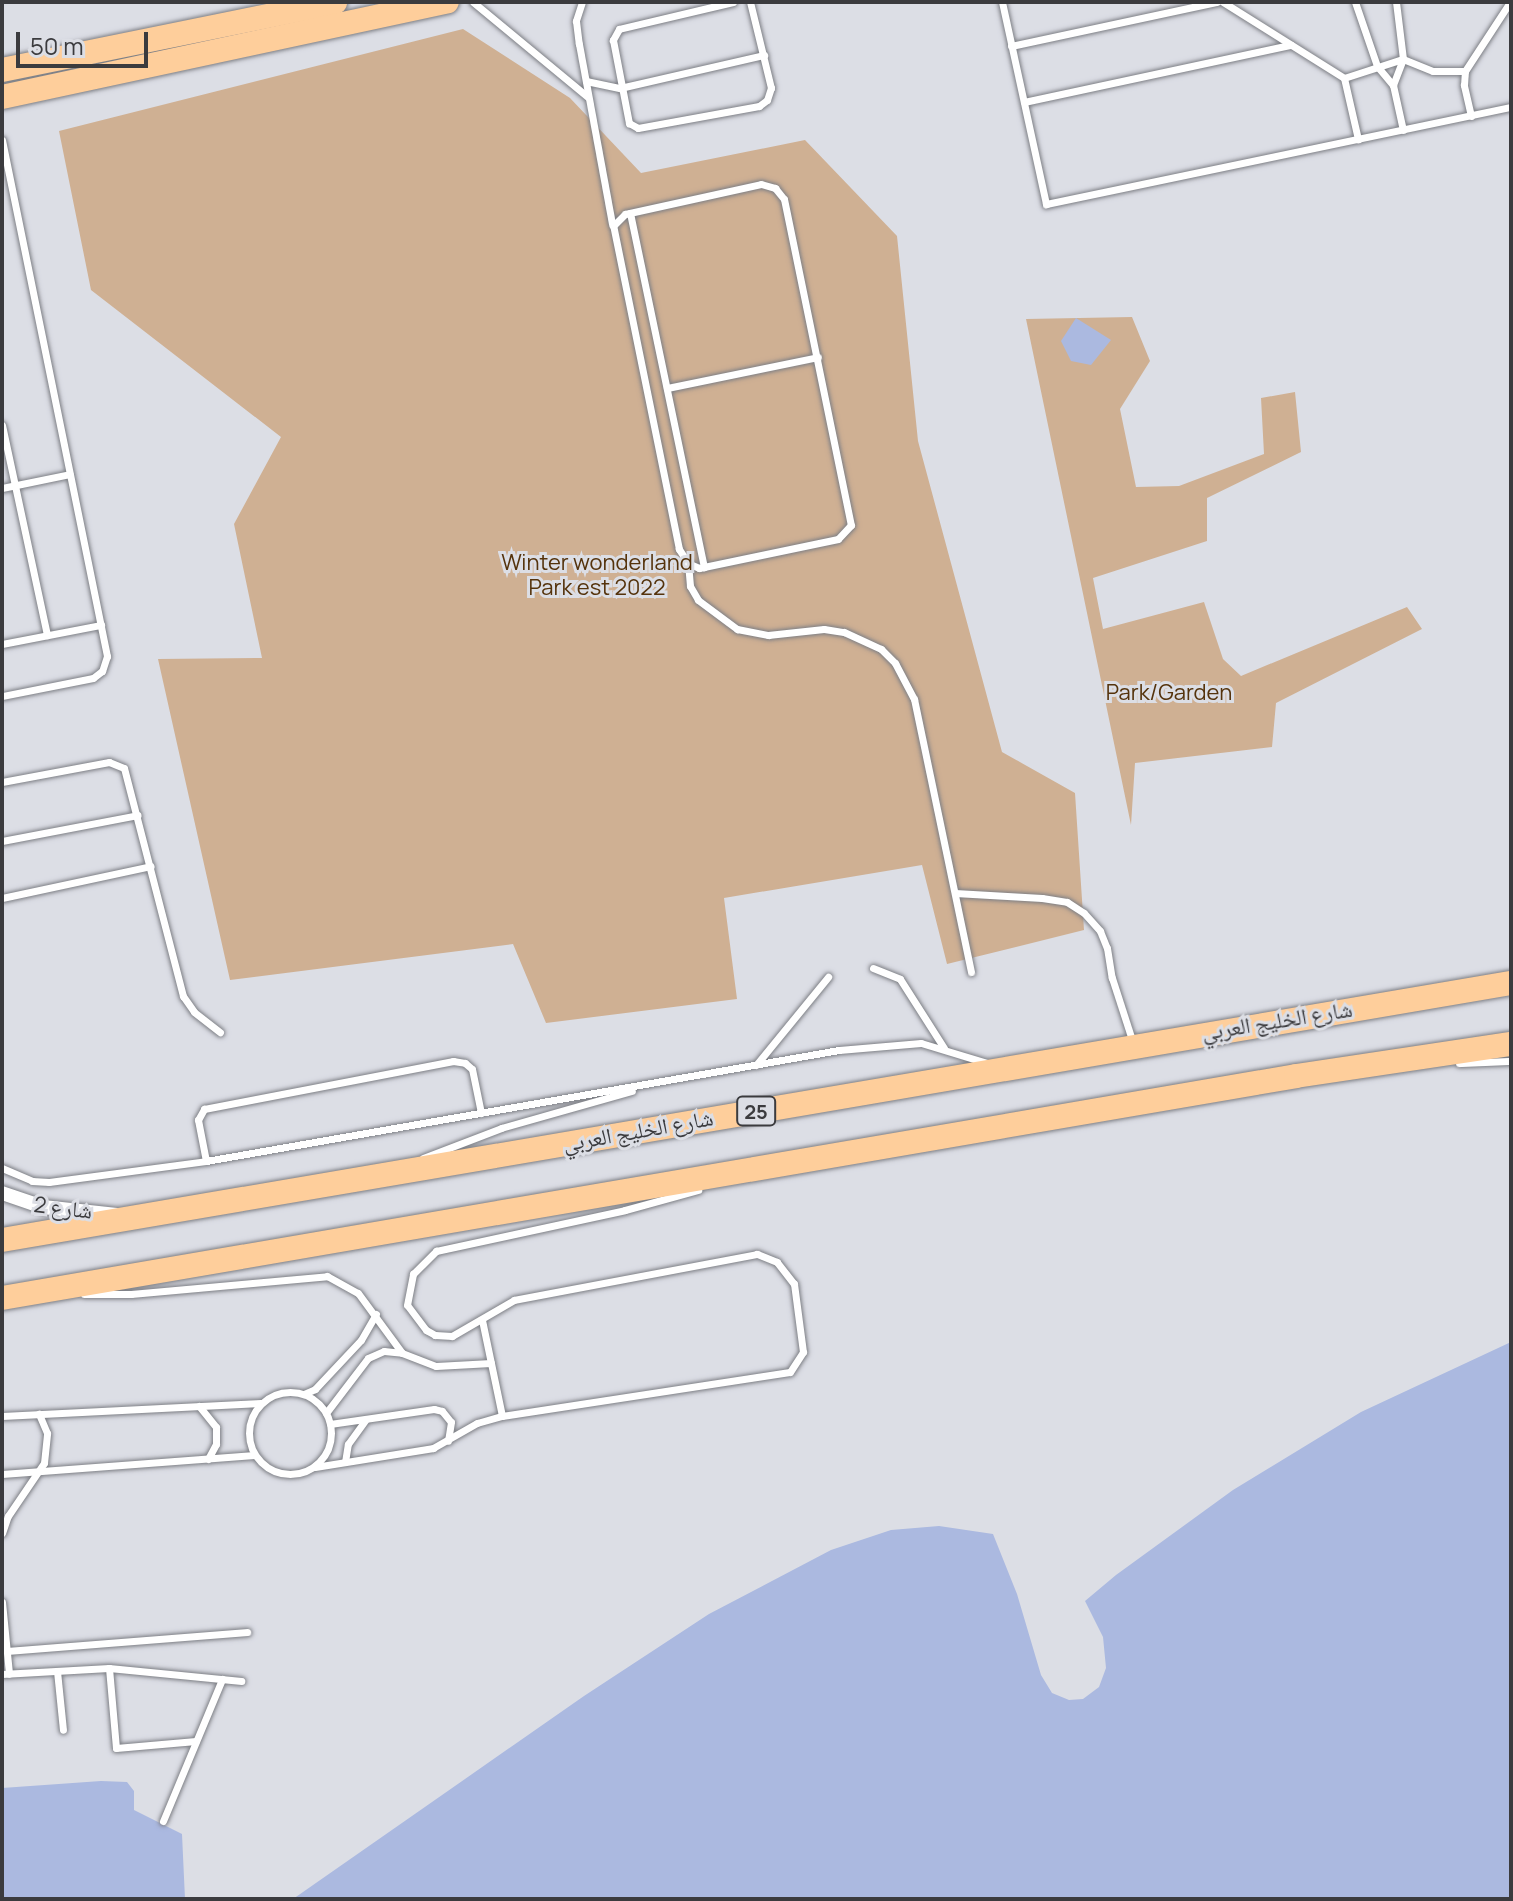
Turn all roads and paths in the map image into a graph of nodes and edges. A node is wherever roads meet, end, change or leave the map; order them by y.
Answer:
1 (335, 2) edge
2 (447, 2) edge
3 (473, 2) edge
4 (582, 2) edge
5 (733, 2) edge
6 (750, 2) edge
7 (1002, 2) edge
8 (1217, 2) edge
9 (1223, 2) edge
10 (1355, 2) edge
11 (1396, 2) edge
12 (1510, 2) edge
13 (249, 11) edge
14 (1291, 45) junction
15 (1011, 46) junction
16 (764, 55) junction
17 (1403, 59) junction
18 (1377, 66) junction
19 (2, 70) edge
20 (1465, 71) junction
21 (1344, 78) junction
22 (586, 81) junction
23 (1393, 85) junction
24 (620, 88) junction
25 (2, 97) edge
26 (589, 98) junction
27 (1024, 102) junction
28 (1511, 107) edge
29 (1471, 116) junction
30 (1403, 130) junction
31 (1358, 139) junction
32 (2, 143) edge
33 (630, 213) junction
34 (613, 226) junction
35 (818, 357) junction
36 (667, 388) junction
37 (2, 425) edge
38 (70, 474) junction
39 (16, 485) junction
40 (2, 488) edge
41 (688, 563) junction
42 (704, 567) junction
43 (101, 625) junction
44 (47, 635) junction
45 (2, 644) edge
46 (2, 696) edge
47 (2, 782) edge
48 (138, 815) junction
49 (2, 841) edge
50 (151, 866) junction
51 (955, 893) junction
52 (2, 898) edge
53 (873, 968) dead end
54 (971, 972) dead end
55 (828, 977) dead end
56 (1511, 983) edge
57 (220, 1032) dead end
58 (1511, 1044) edge
59 (1133, 1045) junction
60 (944, 1048) junction
61 (1409, 1060) junction
62 (1511, 1061) edge
63 (756, 1065) junction
64 (999, 1067) junction
65 (673, 1080) junction
66 (481, 1113) junction
67 (206, 1161) junction
68 (774, 1167) junction
69 (2, 1168) edge
70 (378, 1175) junction
71 (2, 1193) edge
72 (125, 1217) junction
73 (2, 1240) edge
74 (26, 1293) junction
75 (2, 1298) edge
76 (376, 1314) junction
77 (482, 1320) junction
78 (402, 1353) junction
79 (491, 1363) junction
80 (303, 1394) junction
81 (261, 1403) junction
82 (198, 1405) junction
83 (326, 1413) junction
84 (39, 1414) junction
85 (2, 1416) edge
86 (502, 1416) junction
87 (367, 1419) junction
88 (330, 1424) junction
89 (446, 1443) junction
90 (254, 1455) junction
91 (208, 1459) junction
92 (345, 1462) junction
93 (315, 1467) junction
94 (39, 1472) junction
95 (2, 1474) edge
96 (2, 1533) edge
97 (2, 1602) edge
98 (247, 1632) dead end
99 (7, 1651) junction
100 (109, 1668) junction
101 (57, 1671) junction
102 (6, 1674) edge
103 (222, 1679) junction
104 (241, 1681) dead end
105 (63, 1730) dead end
106 (196, 1741) junction
107 (163, 1821) dead end

1 - 13 main road
2 - 25 main road
3 - 26 lane
4 - 22 lane
5 - 24 lane
6 - 16 lane
7 - 15 lane
8 - 15 lane
9 - 14 lane
10 - 18 lane
11 - 17 lane
12 - 20 lane
13 - 19 main road
14 - 21 lane
14 - 27 lane
15 - 27 lane
16 - 24 lane
16 - 24 lane
17 - 18 lane
17 - 20 lane
17 - 23 lane
18 - 21 lane
18 - 23 lane
20 - 29 lane
21 - 31 lane
22 - 24 lane
22 - 26 lane
23 - 30 lane
26 - 34 lane
27 - 31 lane
28 - 29 lane
29 - 30 lane
30 - 31 lane
32 - 38 lane
33 - 34 lane
33 - 35 lane
33 - 36 lane
34 - 41 lane
35 - 36 lane
35 - 42 lane
36 - 42 lane
37 - 39 lane
38 - 39 lane
38 - 43 lane
39 - 40 lane
39 - 44 lane
41 - 42 lane
41 - 51 lane
43 - 44 lane
43 - 46 lane
44 - 45 lane
47 - 48 lane
48 - 49 lane
48 - 50 lane
50 - 52 lane
50 - 57 lane
51 - 54 lane
51 - 59 lane
53 - 60 lane
55 - 63 lane
56 - 59 main road, شارع الخليج العربي / 25
58 - 61 main road
59 - 64 main road, شارع الخليج العربي / 25
60 - 63 lane
60 - 64 lane
61 - 62 lane
61 - 68 main road
63 - 65 lane
64 - 70 main road, شارع الخليج العربي / 25
65 - 66 lane
65 - 70 lane
66 - 67 lane
66 - 67 lane
67 - 69 lane
68 - 74 main road
68 - 77 lane
70 - 72 main road, شارع الخليج العربي / 25
71 - 72 street, شارع 2
72 - 73 main road, شارع الخليج العربي / 25
74 - 75 main road
74 - 76 lane
76 - 78 lane
76 - 80 lane
77 - 79 lane
77 - 86 lane
78 - 79 lane
78 - 83 lane
79 - 86 lane
80 - 81 lane
80 - 83 lane
81 - 82 lane
81 - 90 lane
82 - 84 lane
82 - 91 lane
83 - 88 lane
84 - 85 lane
84 - 94 lane
86 - 89 lane
87 - 88 lane
87 - 89 lane
87 - 92 lane
88 - 93 lane
89 - 92 lane
90 - 91 lane
90 - 93 lane
91 - 94 lane
92 - 93 lane
94 - 95 lane
94 - 96 lane
97 - 99 lane
98 - 99 lane
99 - 102 lane
100 - 101 lane
100 - 103 lane
100 - 106 lane
101 - 102 lane
101 - 105 lane
103 - 104 lane
103 - 106 lane
106 - 107 lane

